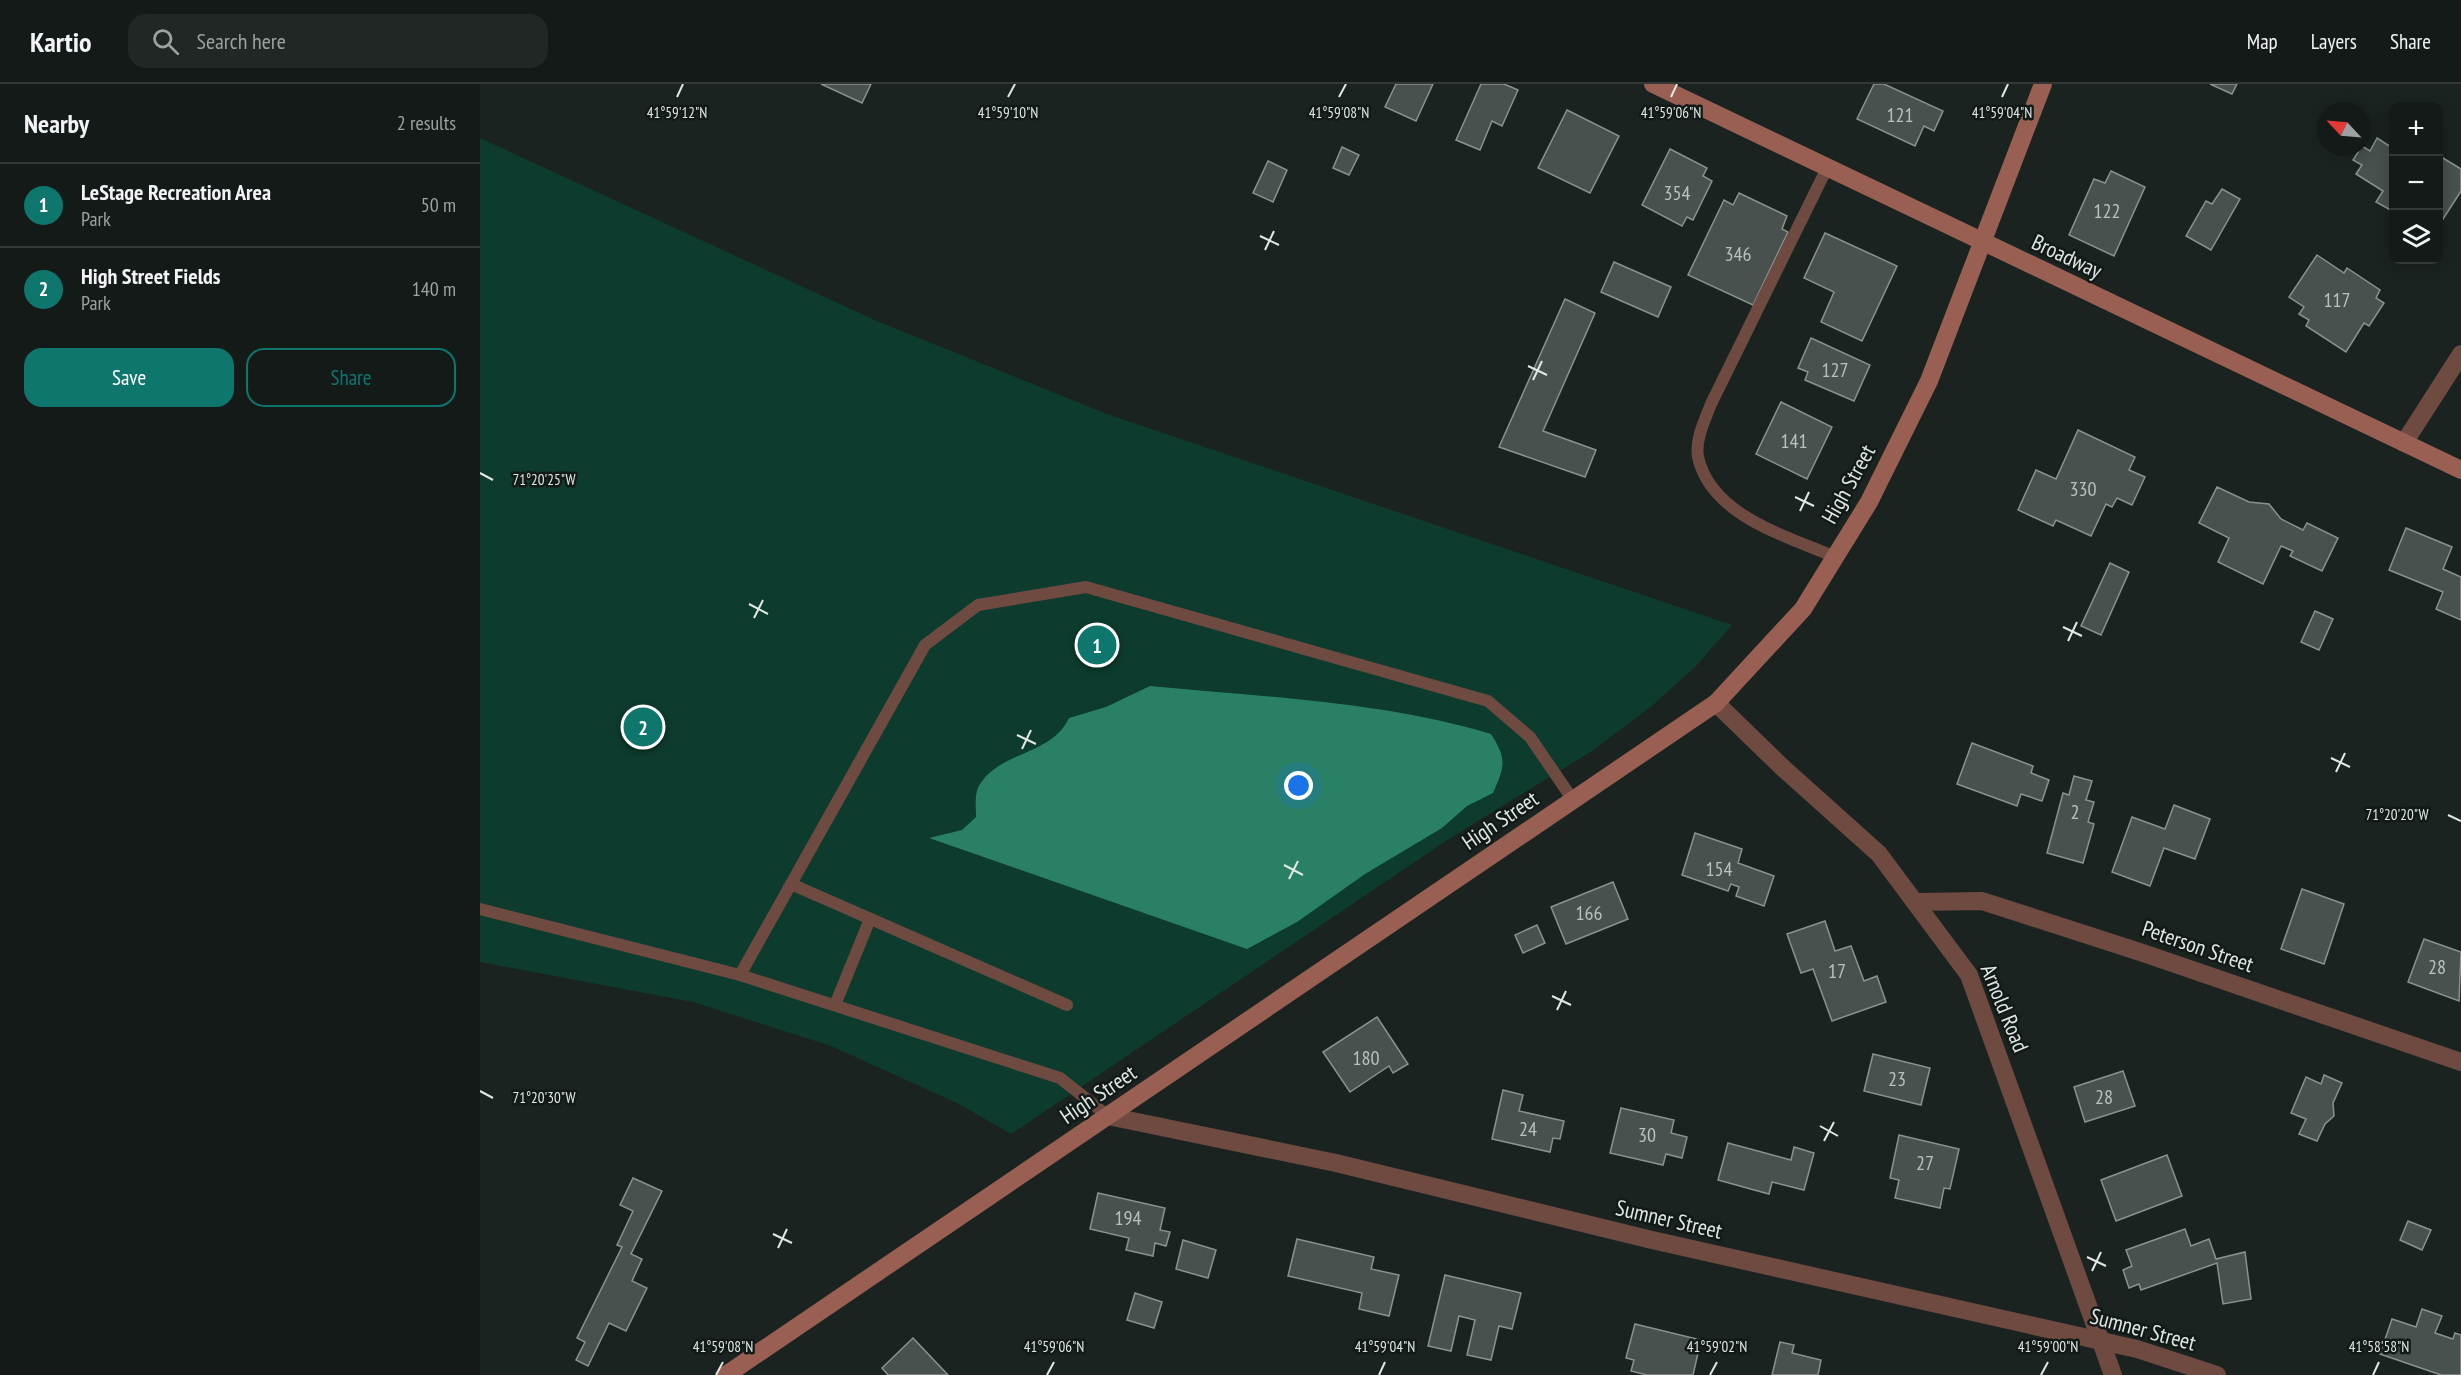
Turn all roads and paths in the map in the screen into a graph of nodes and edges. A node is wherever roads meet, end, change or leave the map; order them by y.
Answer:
1 (1653, 84) edge
2 (2043, 84) edge
3 (1827, 168) junction
4 (1981, 241) junction
5 (2461, 354) edge
6 (2404, 443) junction
7 (2461, 470) edge
8 (1835, 557) junction
9 (1716, 703) junction
10 (1573, 800) junction
11 (791, 884) junction
12 (1915, 902) junction
13 (480, 909) edge
14 (870, 919) junction
15 (740, 975) junction
16 (835, 1005) junction
17 (1067, 1005) dead end
18 (2461, 1062) edge
19 (1108, 1116) junction
20 (2102, 1342) junction
21 (726, 1375) edge
22 (2113, 1375) edge
23 (2217, 1375) edge

1 - 3 street, Broadway
2 - 4 street, High Street
3 - 4 street, Broadway
3 - 8 lane
4 - 6 street, Broadway
4 - 8 street, High Street
5 - 6 street
6 - 7 street, Broadway
8 - 9 street, High Street
9 - 10 street, High Street
9 - 12 street, Arnold Road
10 - 11 lane
10 - 19 street, High Street
11 - 14 lane
11 - 15 lane
12 - 18 street, Peterson Street
12 - 20 street, Arnold Road
13 - 15 lane
14 - 16 lane
14 - 17 lane
15 - 16 lane
16 - 19 lane
19 - 20 street, Sumner Street
19 - 21 street, High Street
20 - 22 street, Arnold Road
20 - 23 street, Sumner Street

